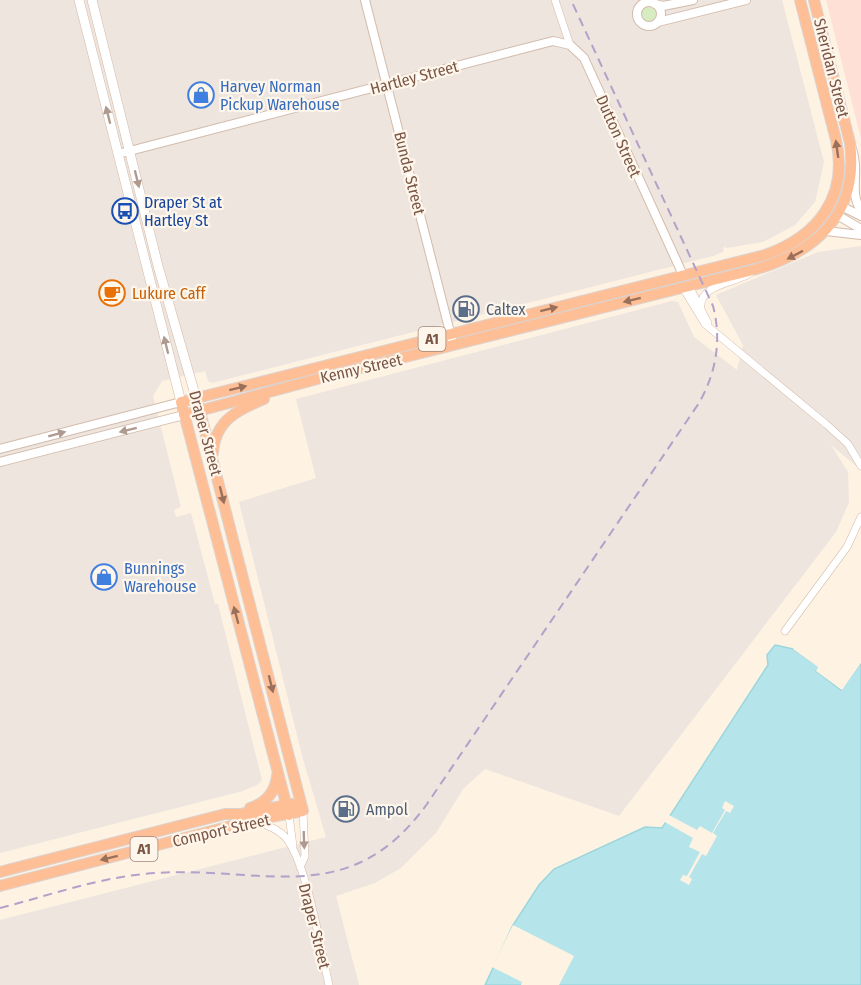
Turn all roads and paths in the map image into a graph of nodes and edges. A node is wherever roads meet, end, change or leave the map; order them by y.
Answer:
1 (79, 0) edge
2 (92, 0) edge
3 (365, 0) edge
4 (555, 0) edge
5 (693, 0) edge
6 (746, 0) edge
7 (800, 0) edge
8 (814, 0) edge
9 (679, 3) junction
10 (655, 4) junction
11 (694, 12) junction
12 (658, 22) junction
13 (570, 45) junction
14 (387, 85) junction
15 (850, 143) junction
16 (130, 150) junction
17 (118, 154) junction
18 (829, 206) junction
19 (839, 211) junction
20 (860, 214) edge
21 (861, 229) edge
22 (826, 231) junction
23 (861, 235) edge
24 (757, 269) junction
25 (683, 275) junction
26 (686, 287) junction
27 (701, 309) junction
28 (715, 332) junction
29 (451, 334) junction
30 (454, 346) junction
31 (321, 378) junction
32 (196, 398) junction
33 (181, 402) junction
34 (200, 411) junction
35 (184, 415) junction
36 (0, 449) edge
37 (213, 459) junction
38 (0, 462) edge
39 (861, 466) edge
40 (861, 517) edge
41 (784, 631) dead end
42 (278, 773) junction
43 (302, 807) junction
44 (287, 810) junction
45 (225, 814) junction
46 (254, 820) junction
47 (294, 855) junction
48 (300, 867) junction
49 (0, 872) edge
50 (0, 886) edge
51 (329, 985) edge

17 -> 1 main road, Draper Street
2 - 16 main road, Draper Street
3 - 14 street, Bunda Street
4 - 13 street, Dutton Street
5 - 9 street
6 - 11 street
18 -> 7 highway, Sheridan Street / A1
8 - 15 highway, Sheridan Street / A1
9 - 10 street
9 - 11 street
10 - 12 street
10 - 12 street
11 - 12 street
13 - 14 street, Hartley Street
13 - 25 street, Dutton Street
14 - 16 street, Hartley Street
14 - 29 street, Bunda Street
15 - 19 highway, Sheridan Street / A1
15 - 20 street
16 - 17 street, Hartley Street
16 -> 32 main road, Draper Street
33 -> 17 main road, Draper Street
18 - 19 highway
18 - 25 highway, Kenny Street / A1
19 - 20 street
19 - 21 street
19 - 22 highway, Kenny Street / A1
22 - 23 street
22 -> 24 highway, Kenny Street / A1
24 - 26 highway, Kenny Street / A1
24 - 27 street
25 - 26 highway, Dutton Street
29 -> 25 highway, Kenny Street / A1
26 - 27 street, Dutton Street
26 - 28 street, Dutton Street
26 -> 30 highway, Kenny Street / A1
27 - 28 street, Dutton Street
28 - 39 street, Dutton Street
29 - 30 street, Bunda Street
32 -> 29 highway, Kenny Street / A1
30 - 31 highway, Kenny Street / A1
31 - 34 highway, Kenny Street / A1
31 - 37 highway
32 - 33 highway, Kenny Street / A1
32 - 34 highway, Draper Street
33 - 35 highway, Draper Street
36 -> 33 street, Kenny Street
34 - 35 highway, Kenny Street / A1
34 - 37 highway, Draper Street
35 -> 38 street, Kenny Street
42 -> 35 highway, Draper Street
37 -> 43 highway, Draper Street
40 - 41 street
42 - 44 highway, Draper Street
42 - 45 highway
43 - 44 highway, Comport Street / A1
43 -> 48 street, Draper Street
44 - 45 highway, Comport Street / A1
44 - 46 highway, Comport Street / A1
44 - 47 street, Draper Street
45 - 49 highway, Comport Street / A1
46 - 47 street, Draper Street
46 -> 50 highway, Comport Street / A1
47 - 48 street, Draper Street
48 - 51 street, Draper Street

